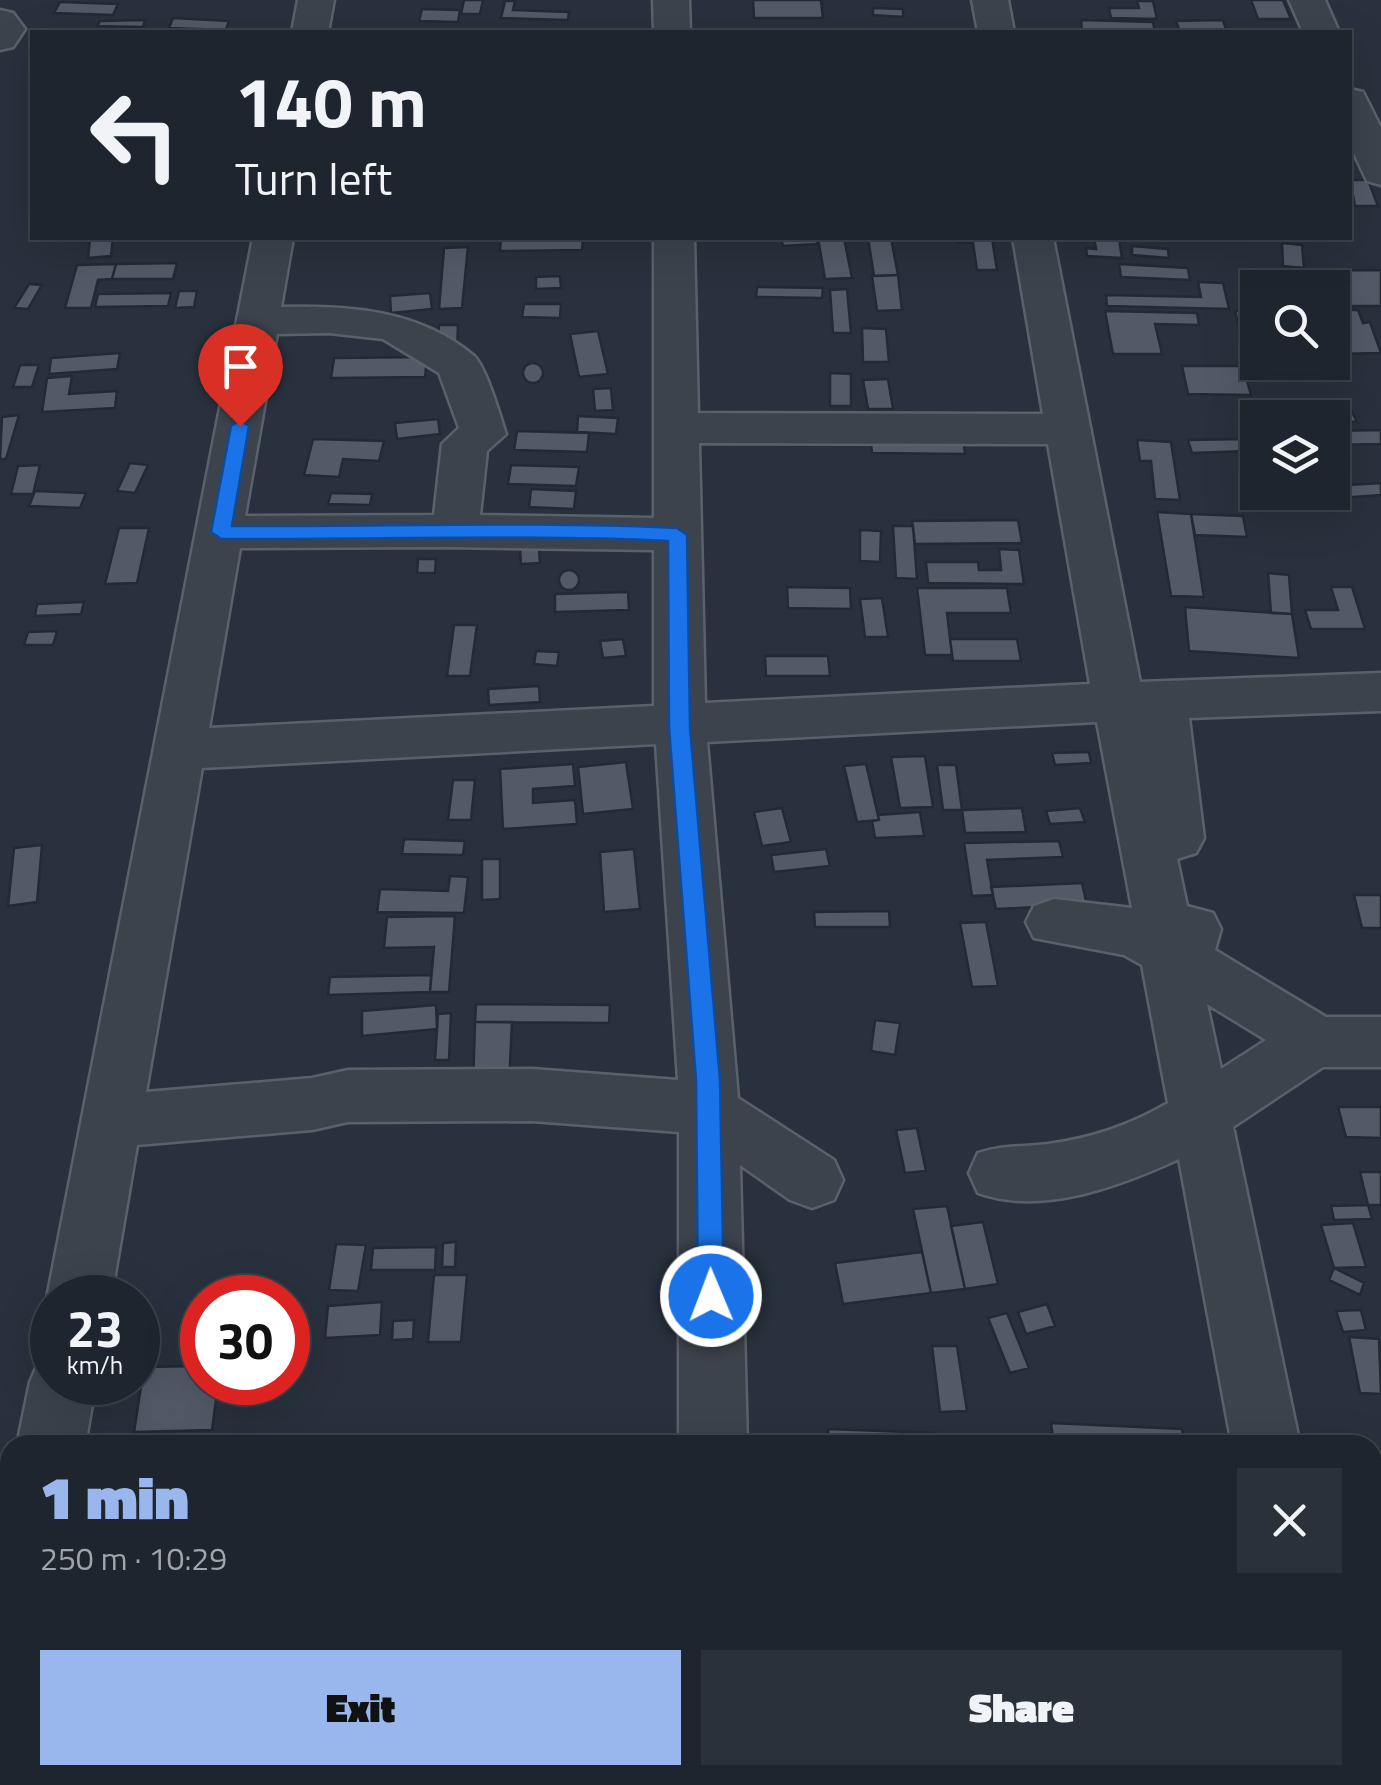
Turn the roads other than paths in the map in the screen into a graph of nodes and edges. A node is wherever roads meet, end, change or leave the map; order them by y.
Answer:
1 (316, 0) edge
2 (671, 0) edge
3 (990, 0) edge
4 (1308, 0) edge
5 (0, 21) edge
6 (310, 30) edge
7 (672, 30) edge
8 (996, 30) edge
9 (1320, 30) edge
10 (0, 39) edge
11 (1352, 105) edge
12 (1381, 172) edge
13 (274, 240) edge
14 (674, 240) edge
15 (1033, 240) edge
16 (258, 320) junction
17 (676, 428) junction
18 (1068, 429) junction
19 (221, 532) junction
20 (455, 534) junction
21 (677, 535) junction
22 (1381, 692) edge
23 (1140, 699) junction
24 (680, 727) junction
25 (182, 749) junction
26 (1054, 922) dead end
27 (1169, 942) junction
28 (1317, 1042) junction
29 (1381, 1042) edge
30 (1214, 1103) junction
31 (709, 1111) junction
32 (112, 1122) junction
33 (1000, 1173) dead end
34 (812, 1180) dead end
35 (1246, 1223) dead end
36 (83, 1275) edge
37 (59, 1405) edge
38 (54, 1435) edge
39 (713, 1435) edge
40 (1264, 1435) edge

1 - 6 street
2 - 7 street
3 - 8 street
4 - 9 street
5 - 10 street
11 - 12 street
13 - 16 street
14 - 17 street
15 - 18 street
16 - 19 street
16 - 20 street
17 - 18 street
17 - 21 street
18 - 23 street
19 - 20 street
19 - 25 street
20 - 21 street
21 - 24 street
22 - 23 street
23 - 24 street
23 - 27 street
24 - 25 street
24 - 31 street
25 - 32 street
26 - 27 street
27 - 28 street
27 - 30 street
28 - 29 street
28 - 30 street
30 - 33 street
30 - 35 street
30 - 40 street
31 - 32 street
31 - 34 street
31 - 39 street
32 - 36 street
37 - 38 street

